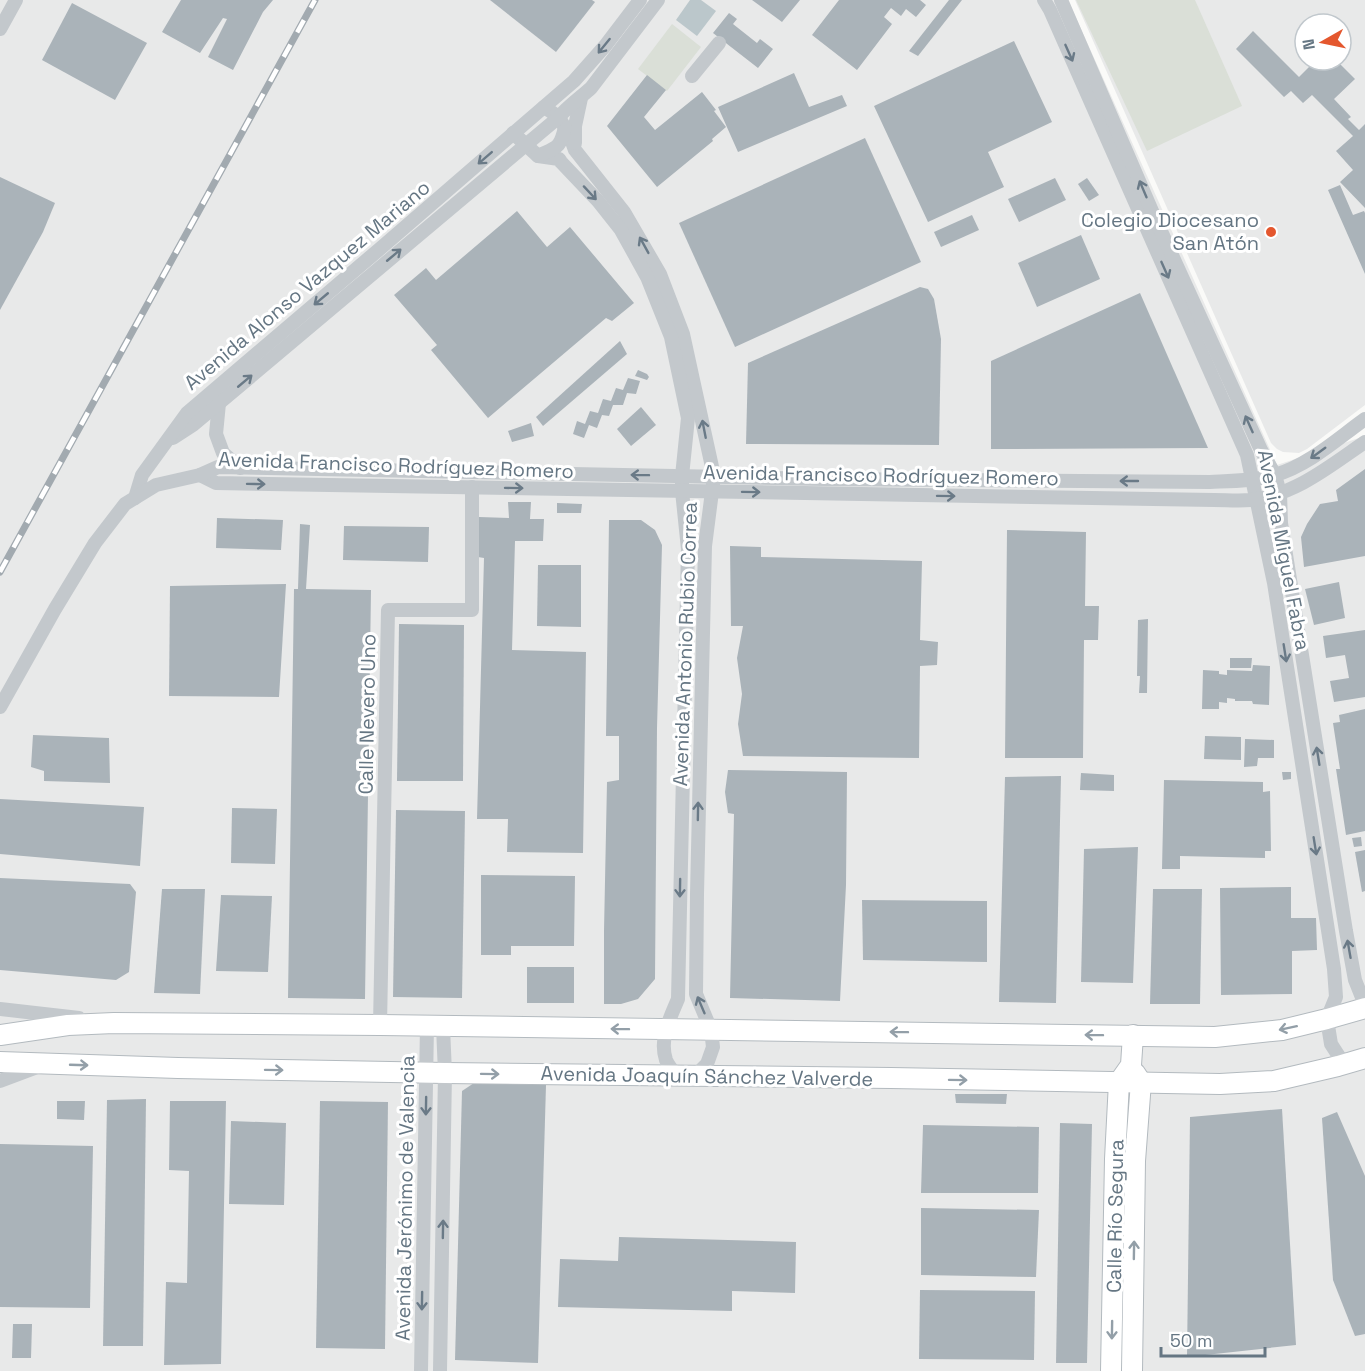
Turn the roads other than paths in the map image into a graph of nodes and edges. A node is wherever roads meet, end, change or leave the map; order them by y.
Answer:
1 (16, 0) edge
2 (640, 0) edge
3 (658, 0) edge
4 (1044, 0) edge
5 (1061, 0) edge
6 (0, 29) edge
7 (719, 43) dead end
8 (692, 76) dead end
9 (581, 98) junction
10 (544, 107) junction
11 (563, 118) junction
12 (513, 134) junction
13 (526, 145) junction
14 (575, 150) junction
15 (538, 156) junction
16 (561, 162) junction
17 (618, 216) junction
18 (685, 372) junction
19 (219, 403) junction
20 (1365, 419) edge
21 (166, 442) junction
22 (1365, 442) edge
23 (684, 455) junction
24 (710, 459) junction
25 (240, 468) junction
26 (200, 475) junction
27 (1275, 475) junction
28 (682, 476) junction
29 (714, 476) junction
30 (1252, 479) junction
31 (472, 487) junction
32 (682, 491) junction
33 (711, 491) junction
34 (1280, 493) junction
35 (135, 498) junction
36 (1257, 498) junction
37 (684, 514) junction
38 (708, 514) junction
39 (0, 707) edge
40 (1365, 1006) edge
41 (0, 1009) edge
42 (1328, 1019) junction
43 (114, 1023) junction
44 (380, 1025) junction
45 (435, 1026) junction
46 (666, 1029) junction
47 (711, 1030) junction
48 (0, 1035) edge
49 (1133, 1035) junction
50 (1358, 1060) edge
51 (0, 1062) edge
52 (46, 1064) junction
53 (436, 1073) junction
54 (686, 1076) junction
55 (1131, 1078) junction
56 (0, 1082) edge
57 (1090, 1082) junction
58 (1125, 1160) junction
59 (421, 1371) edge
60 (440, 1371) edge
61 (1112, 1371) edge
62 (1132, 1371) edge

1 - 6 street
2 -> 10 street, Avenida Alonso Vazquez Mariano
3 - 9 street
4 -> 30 street, Avenida Miguel Fabra
27 -> 5 street, Avenida Miguel Fabra
7 - 8 street
9 - 11 street
9 - 14 street
10 - 11 street
10 - 12 street, Avenida Alonso Vazquez Mariano
11 - 13 street, Avenida Alonso Vazquez Mariano
11 - 14 street, Avenida Antonio Rubio Correa
11 - 15 street
12 - 13 street
12 -> 21 street, Avenida Alonso Vazquez Mariano
13 - 15 street
19 -> 13 street, Avenida Alonso Vazquez Mariano
14 - 16 street
14 - 17 street, Avenida Antonio Rubio Correa
15 - 16 street
16 -> 17 street, Avenida Antonio Rubio Correa
17 - 18 street, Avenida Antonio Rubio Correa
18 - 23 street, Avenida Antonio Rubio Correa
24 -> 18 street, Avenida Antonio Rubio Correa
19 - 21 street, Avenida Alonso Vazquez Mariano
19 - 25 street, Avenida Alonso Vazquez Mariano
20 -> 27 street, Avenida Francisco Rodríguez Romero
21 - 35 street
22 - 34 street, Avenida Francisco Rodríguez Romero
23 - 24 street, Avenida Francisco Rodríguez Romero
23 - 28 street, Avenida Antonio Rubio Correa
24 - 29 street, Avenida Antonio Rubio Correa
25 - 26 street, Avenida Francisco Rodríguez Romero
28 -> 25 street, Avenida Francisco Rodríguez Romero
26 -> 31 street, Avenida Francisco Rodríguez Romero
26 - 35 street
27 - 30 street, Avenida Francisco Rodríguez Romero
27 - 34 street, Avenida Miguel Fabra
28 - 29 street, Avenida Francisco Rodríguez Romero
28 - 32 street, Avenida Antonio Rubio Correa
30 -> 29 street, Avenida Francisco Rodríguez Romero
29 - 33 street, Avenida Antonio Rubio Correa
30 - 36 street, Avenida Miguel Fabra
31 -> 32 street, Avenida Francisco Rodríguez Romero
31 - 44 street, Calle Nevero Uno
32 - 33 street, Avenida Francisco Rodríguez Romero
32 - 37 street, Avenida Antonio Rubio Correa
33 -> 36 street, Avenida Francisco Rodríguez Romero
33 - 38 street, Avenida Antonio Rubio Correa
34 - 36 street, Avenida Francisco Rodríguez Romero
40 -> 34 street, Avenida Miguel Fabra
35 - 39 street
36 -> 42 street, Avenida Miguel Fabra
37 - 38 street
37 -> 46 street, Avenida Antonio Rubio Correa
47 -> 38 street, Avenida Antonio Rubio Correa
40 - 42 main road
41 - 43 street
42 -> 49 main road
42 - 50 street, Avenida Miguel Fabra
43 - 44 main road
43 - 48 main road
44 - 45 main road
46 -> 45 main road
45 - 53 street, Avenida Jerónimo de Valencia
46 - 47 main road
46 - 54 street, Avenida Antonio Rubio Correa
49 -> 47 main road
47 - 54 street, Avenida Antonio Rubio Correa
49 - 55 main road, Calle Río Segura
50 - 55 main road, Avenida Joaquín Sánchez Valverde
51 - 52 main road, Avenida Joaquín Sánchez Valverde
52 -> 53 main road, Avenida Joaquín Sánchez Valverde
52 - 56 street, Avenida Joaquín Sánchez Valverde
53 -> 54 main road, Avenida Joaquín Sánchez Valverde
53 -> 59 street, Avenida Jerónimo de Valencia
60 -> 53 street, Avenida Jerónimo de Valencia
54 -> 57 main road, Avenida Joaquín Sánchez Valverde
55 - 57 main road, Avenida Joaquín Sánchez Valverde
55 - 58 main road, Calle Río Segura
57 - 58 main road
58 -> 61 main road, Calle Río Segura
62 -> 58 main road, Calle Río Segura

